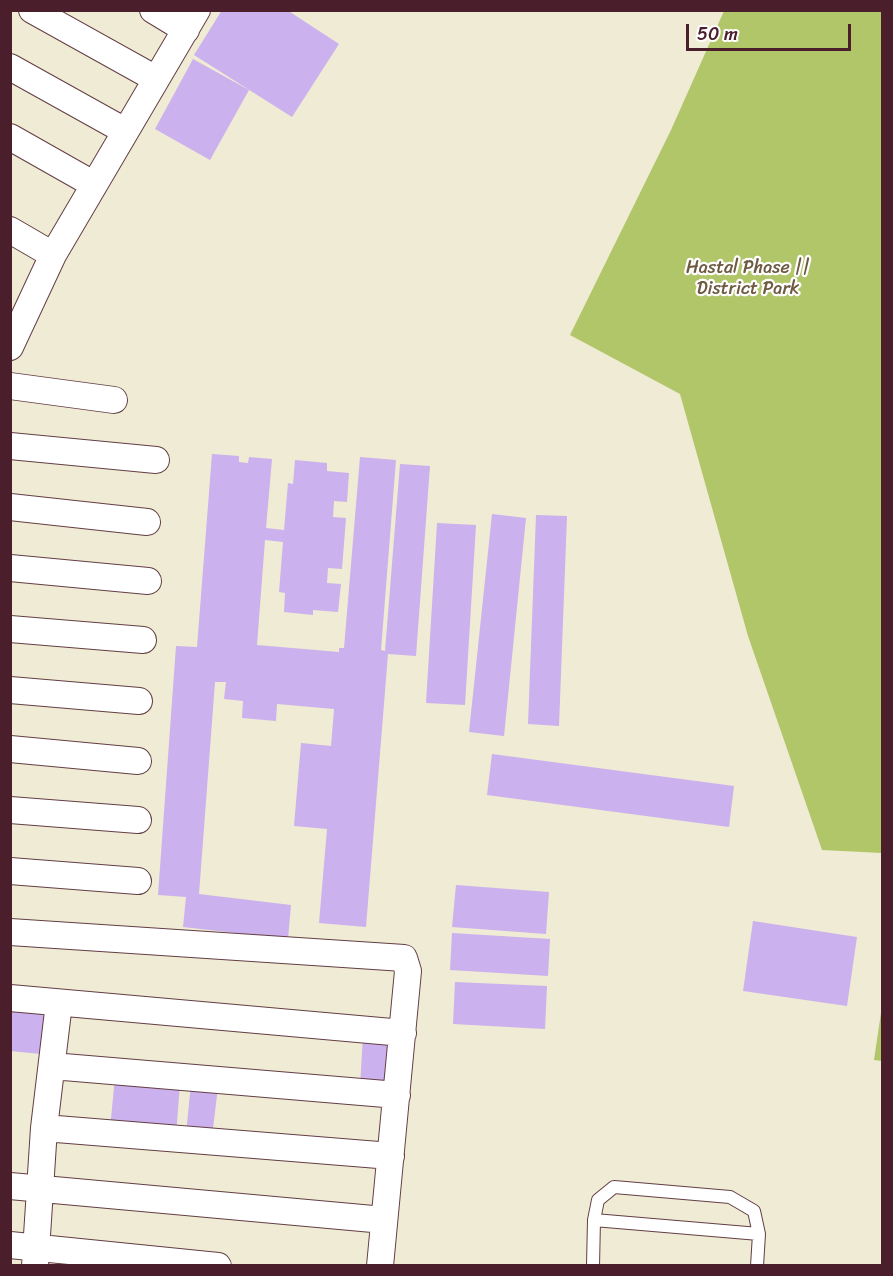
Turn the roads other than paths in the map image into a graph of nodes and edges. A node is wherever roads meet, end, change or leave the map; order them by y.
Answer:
1 (32, 10) edge
2 (153, 10) edge
3 (192, 20) edge
4 (10, 67) edge
5 (156, 80) junction
6 (125, 131) junction
7 (10, 137) edge
8 (93, 184) junction
9 (10, 230) edge
10 (53, 255) junction
11 (17, 314) edge
12 (10, 347) edge
13 (10, 386) edge
14 (114, 400) dead end
15 (10, 446) edge
16 (156, 460) dead end
17 (10, 507) edge
18 (147, 522) dead end
19 (10, 568) edge
20 (148, 581) dead end
21 (10, 629) edge
22 (143, 640) dead end
23 (10, 690) edge
24 (139, 701) dead end
25 (10, 749) edge
26 (138, 761) dead end
27 (10, 810) edge
28 (138, 820) dead end
29 (10, 871) edge
30 (138, 881) dead end
31 (10, 932) edge
32 (10, 998) edge
33 (59, 1003) junction
34 (403, 1033) junction
35 (52, 1066) junction
36 (397, 1095) junction
37 (44, 1128) junction
38 (391, 1156) junction
39 (10, 1186) edge
40 (39, 1189) junction
41 (384, 1220) junction
42 (594, 1220) junction
43 (759, 1234) junction
44 (10, 1245) edge
45 (35, 1256) edge
46 (218, 1266) edge
47 (380, 1266) edge
48 (593, 1266) edge
49 (757, 1266) edge

1 - 5 street
2 - 3 street
3 - 5 street
4 - 6 street
5 - 6 street
6 - 8 street
7 - 8 street
8 - 10 street
9 - 10 street
10 - 11 street
11 - 12 street
13 - 14 street
15 - 16 street
17 - 18 street
19 - 20 street
21 - 22 street
23 - 24 street
25 - 26 street
27 - 28 street
29 - 30 street
31 - 34 street
32 - 33 street
33 - 34 street
33 - 35 street
34 - 36 street
35 - 36 street
35 - 37 street
36 - 38 street
37 - 38 street
37 - 40 street
38 - 41 street
39 - 40 street
40 - 41 street
40 - 45 street
41 - 47 street
42 - 43 lane
42 - 43 lane
42 - 48 lane
43 - 49 lane
44 - 45 street
45 - 46 street

